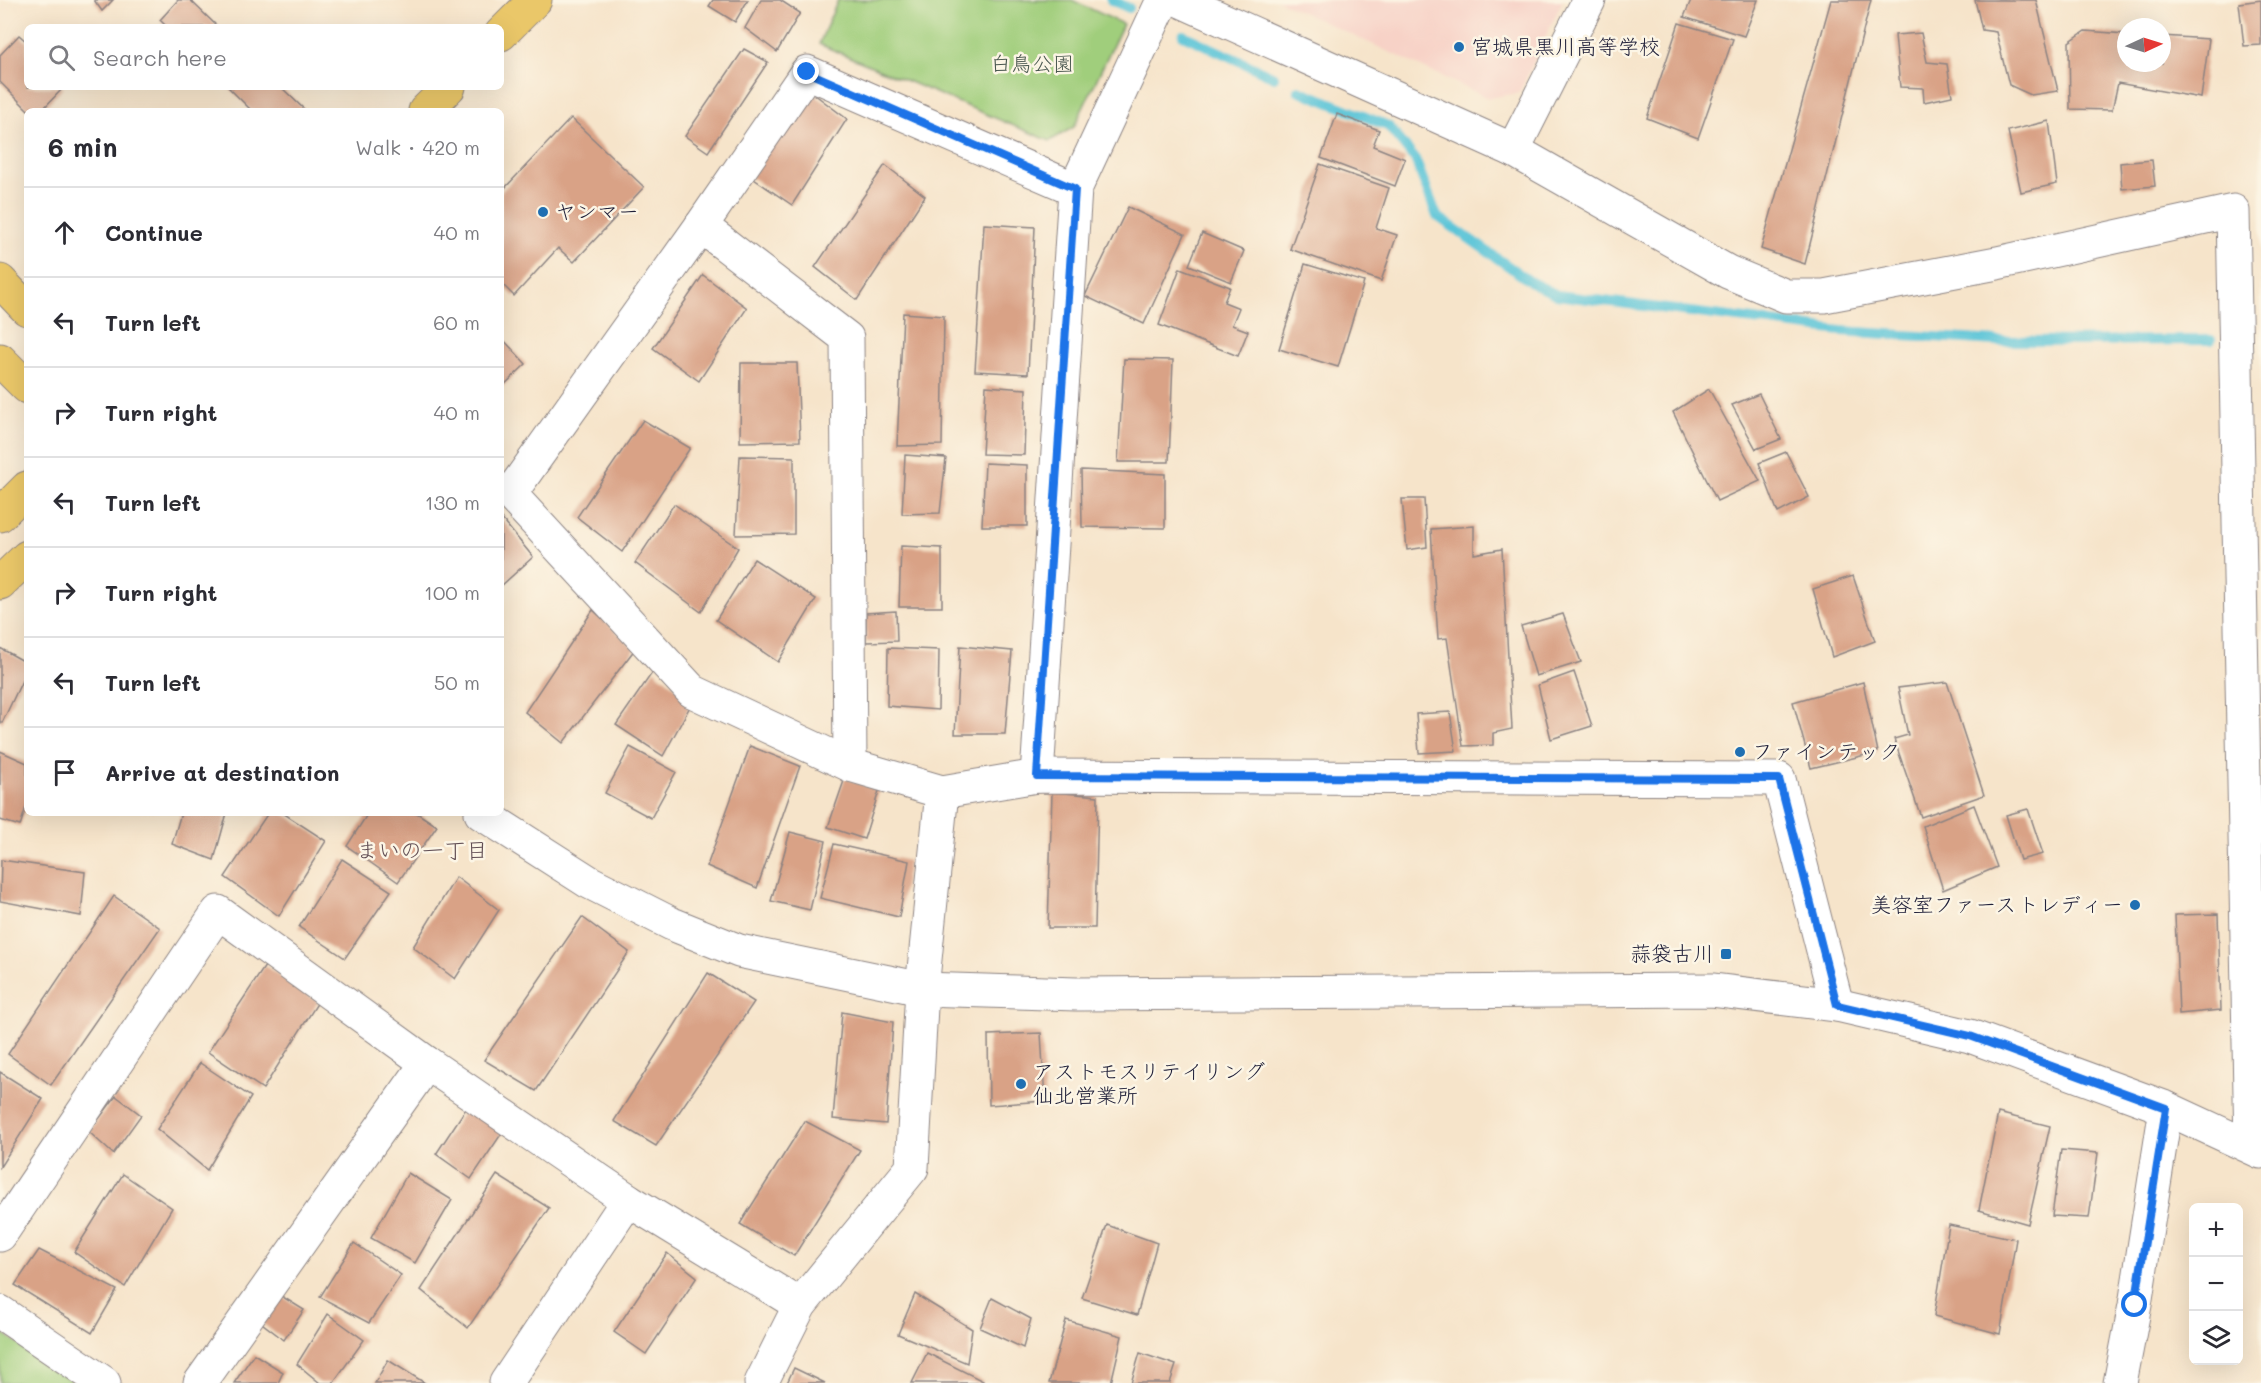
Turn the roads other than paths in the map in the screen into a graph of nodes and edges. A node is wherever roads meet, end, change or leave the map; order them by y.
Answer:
1 (535, 0) edge
2 (1163, 0) edge
3 (1179, 0) edge
4 (1589, 0) edge
5 (504, 31) edge
6 (445, 90) edge
7 (428, 108) edge
8 (1513, 150) junction
9 (1075, 189) junction
10 (701, 226) junction
11 (0, 281) edge
12 (24, 306) edge
13 (0, 360) edge
14 (24, 384) edge
15 (24, 491) edge
16 (0, 515) edge
17 (24, 560) edge
18 (0, 584) edge
19 (850, 765) junction
20 (1037, 776) junction
21 (942, 792) junction
22 (486, 816) edge
23 (922, 989) junction
24 (1837, 1005) junction
25 (427, 1063) junction
26 (2166, 1108) junction
27 (2256, 1149) edge
28 (628, 1200) junction
29 (0, 1235) edge
30 (800, 1305) junction
31 (0, 1312) edge
32 (104, 1383) edge
33 (200, 1383) edge
34 (506, 1383) edge
35 (761, 1383) edge
36 (2120, 1383) edge

1 - 5 main road
2 - 9 street
3 - 8 street
4 - 8 street
6 - 7 main road
8 - 27 street
9 - 10 street
9 - 20 street
10 - 19 street
10 - 19 street
11 - 12 main road
13 - 14 main road
15 - 16 main road
17 - 18 main road
19 - 21 street
20 - 21 street
20 - 24 street
21 - 23 street
22 - 23 street
23 - 24 street
23 - 30 street
24 - 26 street
25 - 28 street
25 - 29 street
25 - 33 street
26 - 27 street
26 - 36 street
28 - 30 street
28 - 34 street
30 - 35 street
31 - 32 street

